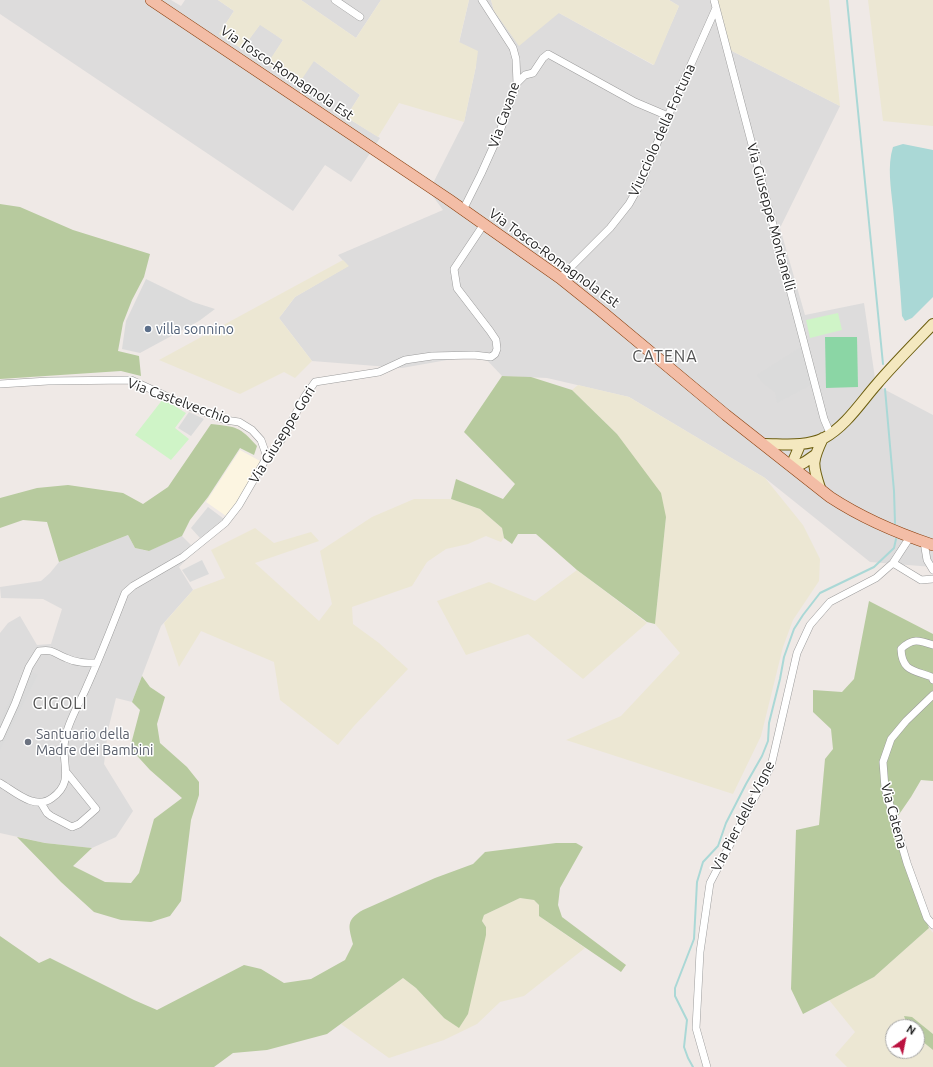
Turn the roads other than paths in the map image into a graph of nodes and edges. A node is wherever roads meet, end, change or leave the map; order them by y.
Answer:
1 (151, 0) edge
2 (335, 0) edge
3 (482, 0) edge
4 (714, 0) edge
5 (716, 8) junction
6 (360, 17) dead end
7 (517, 83) junction
8 (668, 116) junction
9 (463, 210) junction
10 (484, 224) junction
11 (560, 278) junction
12 (933, 324) edge
13 (0, 384) edge
14 (826, 436) junction
15 (764, 444) junction
16 (800, 445) junction
17 (815, 455) junction
18 (267, 457) junction
19 (793, 467) junction
20 (820, 488) junction
21 (910, 537) junction
22 (929, 543) edge
23 (893, 563) junction
24 (933, 570) edge
25 (933, 579) edge
26 (933, 645) edge
27 (98, 663) junction
28 (933, 680) edge
29 (933, 695) edge
30 (0, 737) edge
31 (66, 774) junction
32 (0, 783) edge
33 (41, 803) junction
34 (933, 925) edge
35 (707, 1067) edge

1 - 9 main road, Via Tosco-Romagnola Est
2 - 6 street
3 - 7 street, Via Cavane
4 - 5 street, Via Giuseppe Montanelli
5 - 8 street, Viucciolo della Fortuna
5 - 14 street, Via Giuseppe Montanelli
7 - 8 street
7 - 9 street, Via Cavane
8 - 11 street, Viucciolo della Fortuna
9 - 10 main road, Via Tosco-Romagnola Est
10 - 11 main road, Via Tosco-Romagnola Est
10 - 18 street, Via Giuseppe Gori
11 - 15 main road, Via Tosco-Romagnola Est
12 - 14 main road
13 - 18 street, Via Castelvecchio
14 - 16 main road
14 - 17 main road
15 - 16 main road
15 - 19 main road, Via Tosco-Romagnola Est
16 - 19 main road
17 - 19 main road
17 - 20 main road
18 - 27 street, Via Giuseppe Gori
19 - 20 main road, Via Tosco-Romagnola Est
20 - 21 main road, Via Tosco-Romagnola Est
21 - 22 main road, Via Tosco-Romagnola Est
21 - 23 street, Via Pier delle Vigne
22 - 24 street
23 - 25 street
23 - 35 street, Via Pier delle Vigne
26 - 28 street
27 - 30 street
27 - 31 street, Via Giuseppe Gori
29 - 34 street, Via Catena
31 - 33 street
31 - 33 street
32 - 33 street

